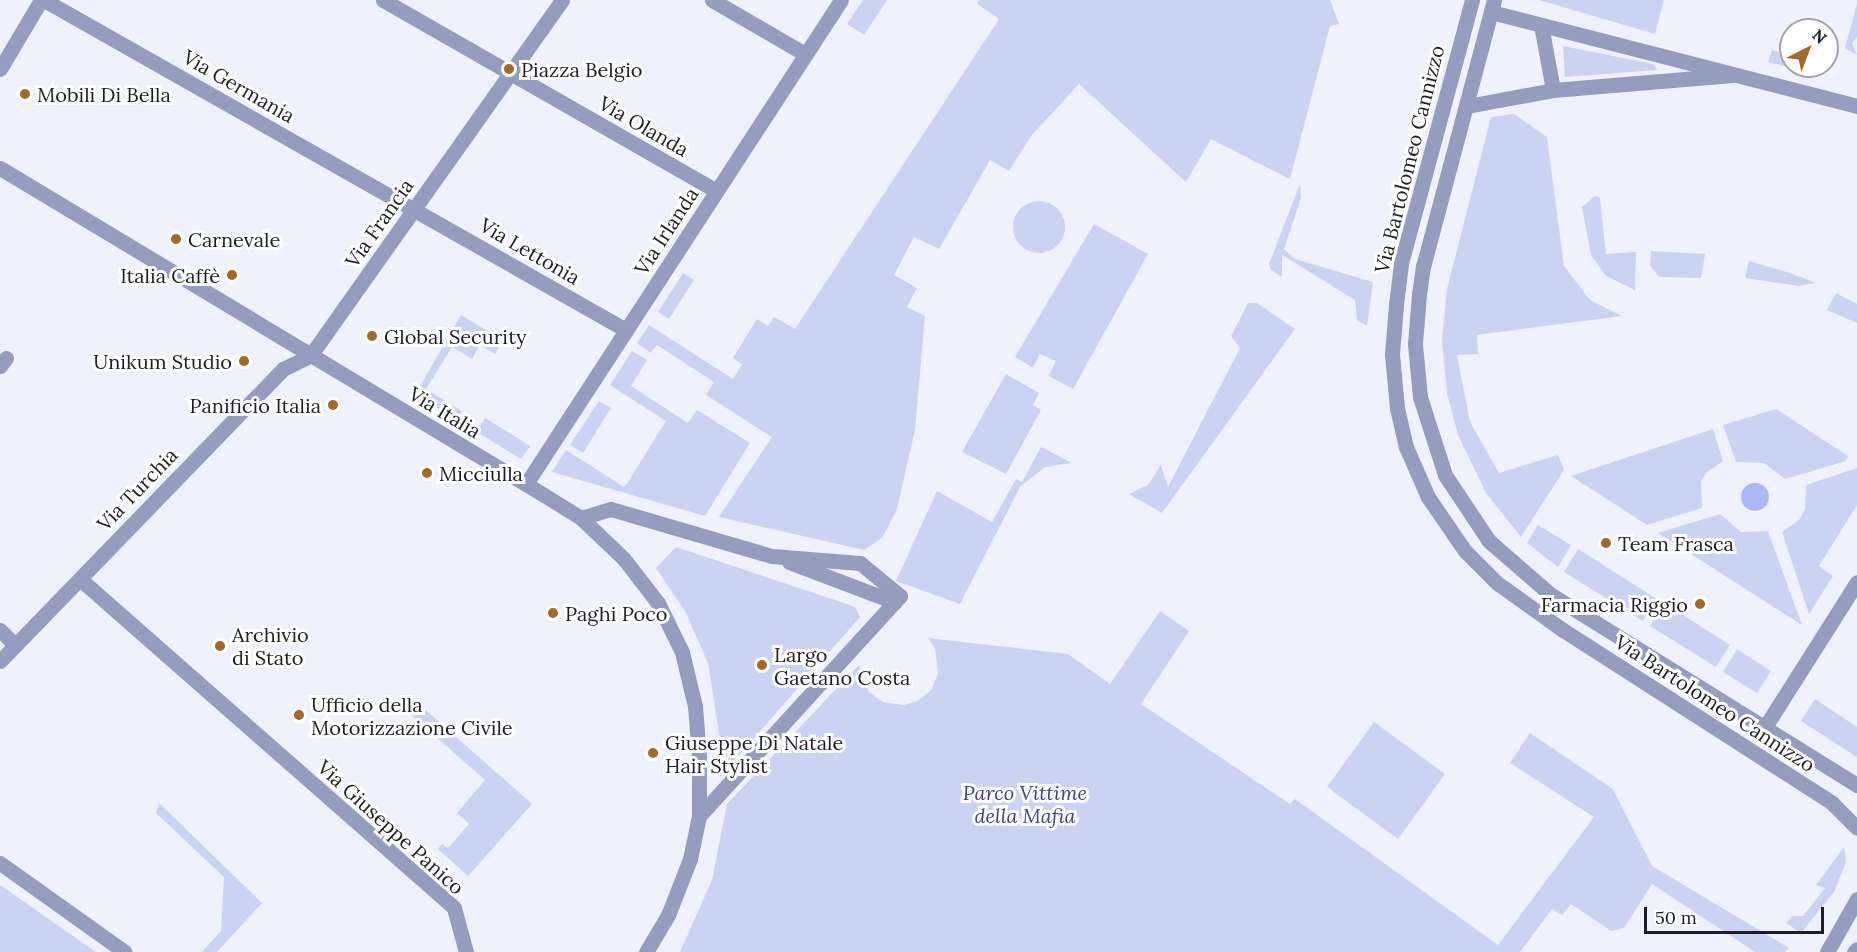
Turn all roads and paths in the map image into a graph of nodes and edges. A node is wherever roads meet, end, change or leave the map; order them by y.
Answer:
1 (42, 0) edge
2 (383, 0) edge
3 (562, 0) edge
4 (711, 0) edge
5 (840, 0) edge
6 (1472, 0) edge
7 (1492, 6) edge
8 (1541, 25) junction
9 (805, 54) junction
10 (0, 69) edge
11 (510, 73) junction
12 (1741, 74) junction
13 (1553, 90) junction
14 (1467, 106) junction
15 (1857, 106) edge
16 (0, 168) edge
17 (716, 191) junction
18 (414, 209) junction
19 (627, 330) junction
20 (310, 356) junction
21 (526, 484) junction
22 (581, 518) junction
23 (772, 556) junction
24 (80, 579) junction
25 (1857, 582) edge
26 (894, 602) junction
27 (0, 630) edge
28 (15, 645) junction
29 (0, 661) edge
30 (1763, 730) junction
31 (1857, 784) edge
32 (699, 816) junction
33 (1857, 828) edge
34 (0, 863) edge
35 (1857, 899) edge
36 (125, 952) edge
37 (466, 952) edge
38 (646, 952) edge
39 (1827, 952) edge

1 - 10 street
1 - 18 street, Via Germania
2 - 11 street, Via Olanda
3 - 11 street, Via Francia
4 - 9 street
5 - 9 street, Via Irlanda
6 - 33 street, Via Bartolomeo Cannizzo
7 - 8 street
7 - 14 street, Via Bartolomeo Cannizzo
8 - 12 street
8 - 13 street
9 - 17 street, Via Irlanda
11 - 17 street, Via Olanda
11 - 18 street, Via Francia
12 - 13 street
12 - 15 street
13 - 14 street
14 - 30 street, Via Bartolomeo Cannizzo
16 - 20 street, Via Italia
17 - 19 street, Via Irlanda
18 - 19 street, Via Lettonia
18 - 20 street, Via Francia
19 - 21 street, Via Irlanda
20 - 21 street, Via Italia
20 - 24 street, Via Turchia
21 - 22 street, Via Italia
22 - 23 street
22 - 32 street, Via Italia
23 - 26 street
23 - 26 street
24 - 28 street, Via Turchia
24 - 37 street, Via Giuseppe Panico
25 - 30 street
26 - 32 street
27 - 28 street
28 - 29 street, Via Turchia
30 - 31 street, Via Bartolomeo Cannizzo
32 - 38 street
34 - 36 street
35 - 39 street

